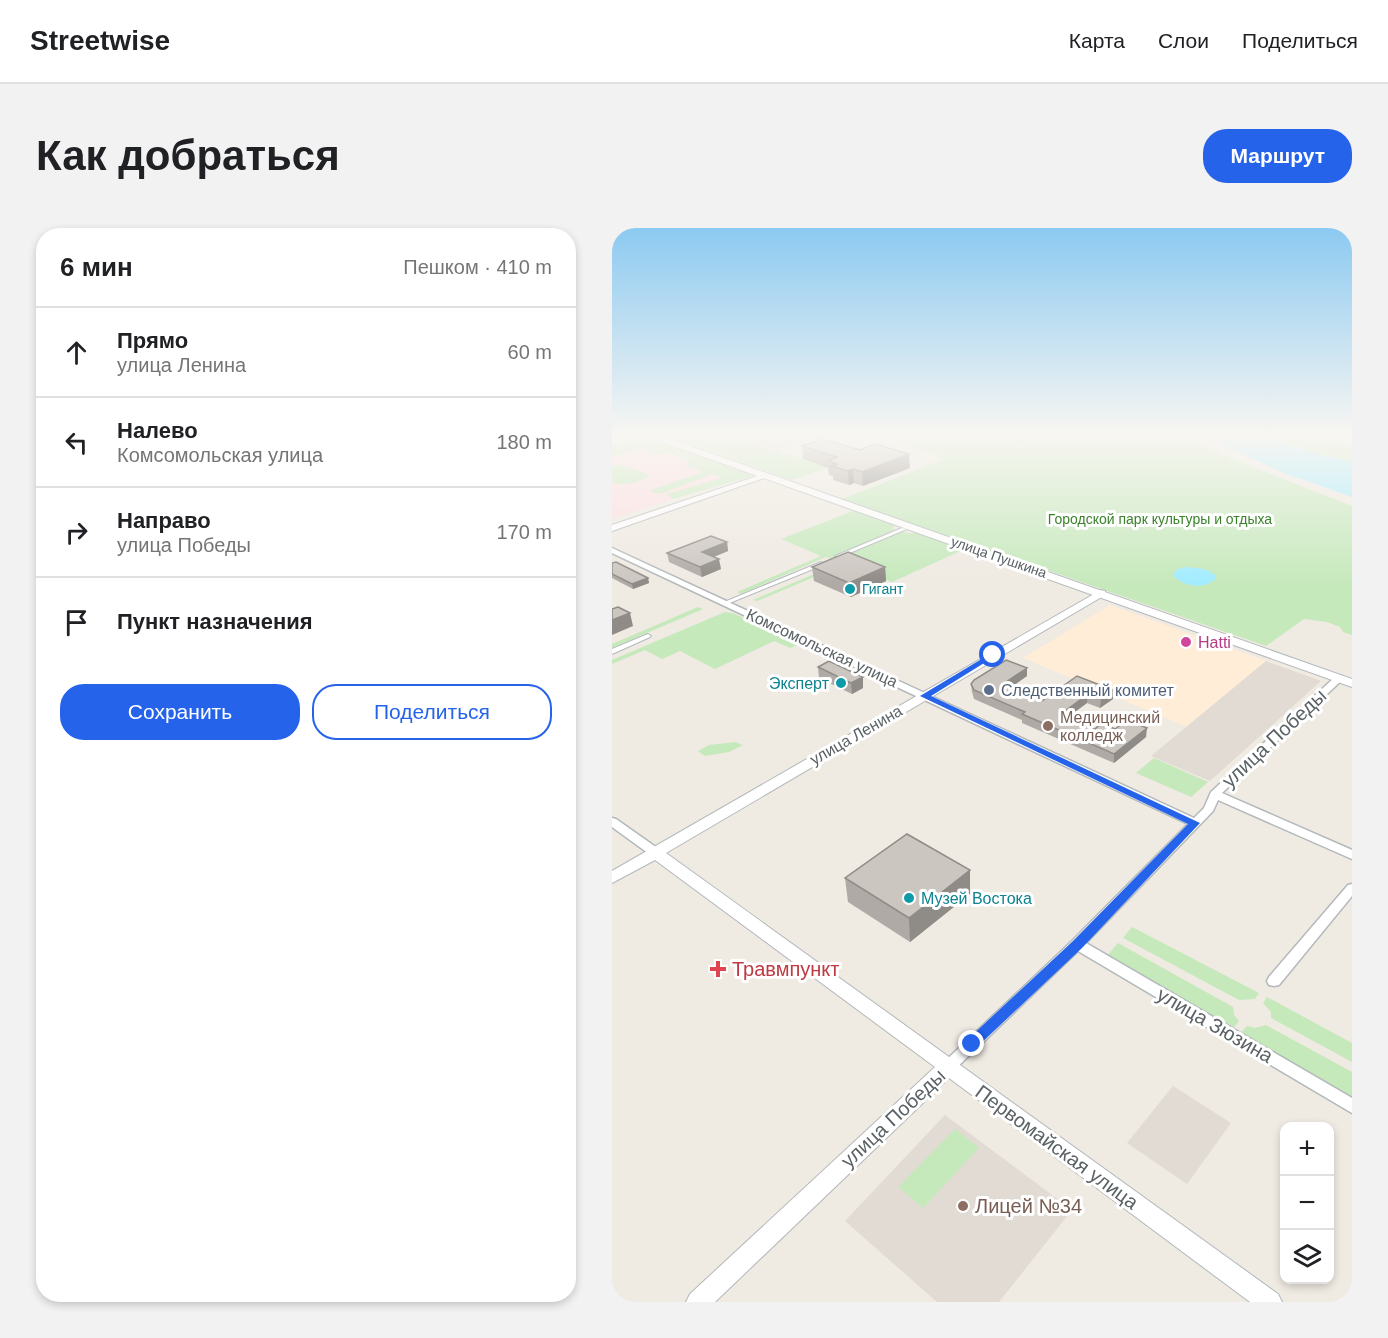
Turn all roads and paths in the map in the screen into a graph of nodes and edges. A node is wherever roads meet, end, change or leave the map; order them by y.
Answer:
1 (745, 483) edge
2 (785, 483) edge
3 (612, 528) edge
4 (907, 528) junction
5 (612, 550) edge
6 (835, 558) edge
7 (825, 562) edge
8 (1101, 593) junction
9 (725, 603) junction
10 (648, 636) dead end
11 (612, 652) edge
12 (1339, 678) junction
13 (1352, 683) edge
14 (924, 696) junction
15 (1215, 794) junction
16 (612, 822) edge
17 (1195, 823) junction
18 (656, 853) junction
19 (1352, 855) edge
20 (612, 878) edge
21 (1352, 888) edge
22 (1077, 944) junction
23 (1274, 981) dead end
24 (947, 1068) junction
25 (1352, 1106) edge
26 (698, 1302) edge
27 (1270, 1302) edge

1 - 3 street
2 - 4 main road, улица Пушкина
4 - 6 street
4 - 8 main road, улица Пушкина
5 - 9 street, Комсомольская улица
7 - 9 street
8 - 12 main road, улица Пушкина
8 - 14 street, улица Ленина
9 - 14 street, Комсомольская улица
10 - 11 street
12 - 13 main road, улица Пушкина
12 - 15 street, улица Победы
14 - 17 street, Комсомольская улица
14 - 18 street, улица Ленина
15 - 17 street, улица Победы
15 - 19 street
16 - 18 street, Первомайская улица
17 - 22 street, улица Победы
18 - 20 street, улица Ленина
18 - 24 street, Первомайская улица
21 - 23 street
22 - 24 street, улица Победы
22 - 25 street, улица Зюзина
24 - 26 street, улица Победы
24 - 27 street, Первомайская улица

